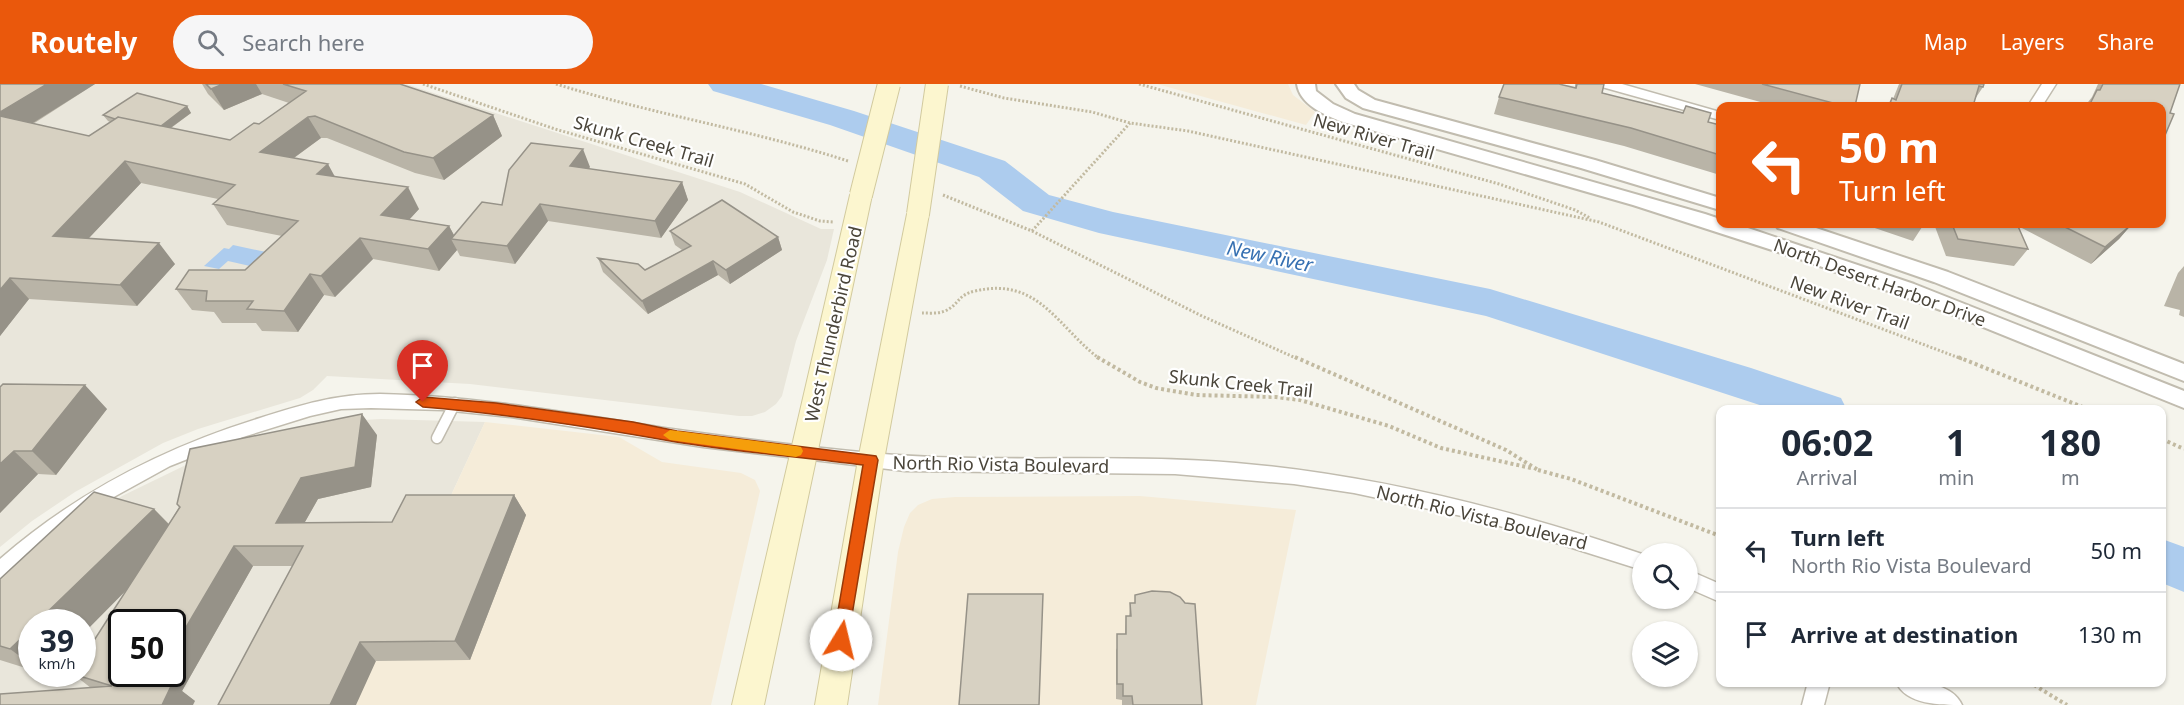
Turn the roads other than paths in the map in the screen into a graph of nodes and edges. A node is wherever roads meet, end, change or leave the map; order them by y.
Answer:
1 (889, 84) edge
2 (937, 84) edge
3 (1306, 84) edge
4 (1345, 84) edge
5 (1606, 84) edge
6 (2049, 84) edge
7 (2038, 102) edge
8 (1716, 115) edge
9 (1716, 203) edge
10 (1716, 225) edge
11 (1724, 228) edge
12 (1797, 228) edge
13 (2184, 373) edge
14 (2184, 400) edge
15 (455, 403) junction
16 (437, 438) dead end
17 (804, 452) junction
18 (871, 460) junction
19 (1632, 558) edge
20 (0, 571) edge
21 (1698, 583) edge
22 (1716, 591) edge
23 (1818, 687) edge
24 (1917, 687) edge
25 (748, 705) edge
26 (831, 705) edge
27 (1813, 705) edge
28 (1951, 705) edge

1 - 17 main road, West Thunderbird Road, bridge
2 - 18 main road, bridge
3 - 10 street, North Desert Harbor Drive
4 - 9 street
5 - 8 street
6 - 7 street
11 - 14 street, North Desert Harbor Drive
12 - 13 street, North Desert Harbor Drive
15 - 16 lane
15 - 17 street, North Rio Vista Boulevard
15 - 20 street, North Rio Vista Boulevard
17 - 18 street, North Rio Vista Boulevard
17 - 25 main road, West Thunderbird Road
18 - 19 street, North Rio Vista Boulevard
18 - 26 main road
21 - 22 street
23 - 27 street
24 - 28 street

